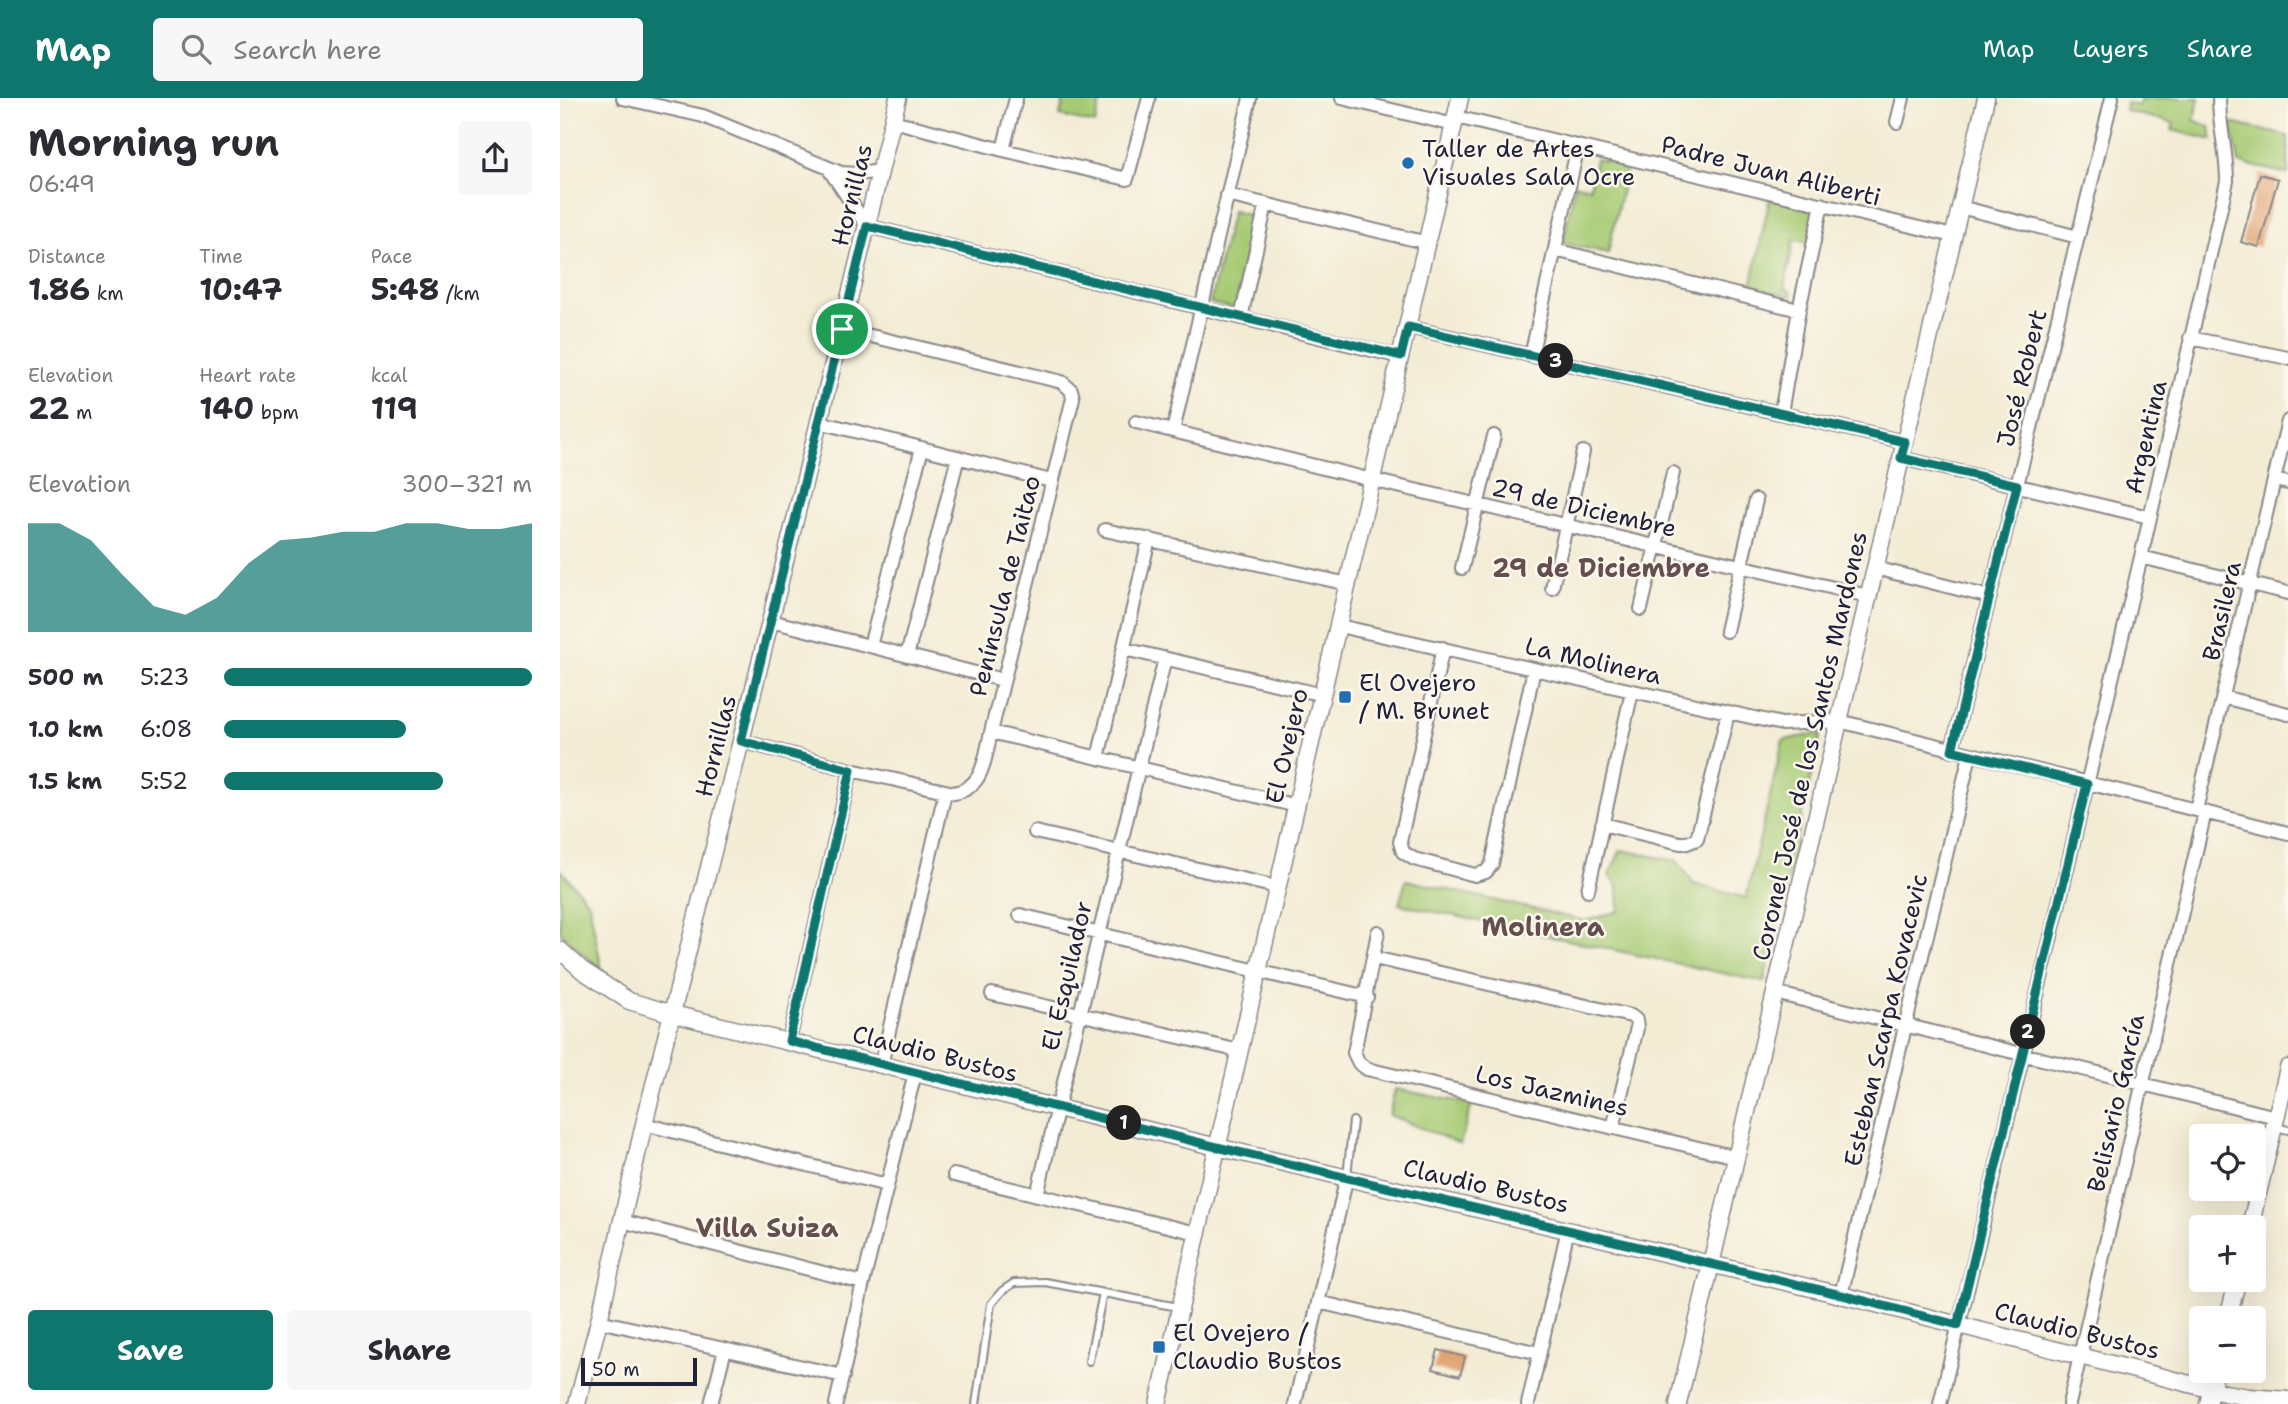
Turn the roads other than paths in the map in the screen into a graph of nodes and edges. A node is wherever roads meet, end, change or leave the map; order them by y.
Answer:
1 (624, 98) edge
2 (898, 98) edge
3 (1016, 98) edge
4 (1149, 98) edge
5 (1250, 98) edge
6 (1342, 98) edge
7 (1460, 98) edge
8 (1903, 98) edge
9 (1986, 98) edge
10 (2112, 98) edge
11 (2220, 98) edge
12 (893, 121) junction
13 (1455, 121) junction
14 (1897, 122) dead end
15 (1578, 146) junction
16 (1003, 150) junction
17 (828, 168) junction
18 (881, 171) junction
19 (1227, 195) junction
20 (1266, 204) junction
21 (1822, 205) junction
22 (1960, 207) junction
23 (867, 226) junction
24 (1953, 236) junction
25 (2078, 237) junction
26 (1428, 243) junction
27 (1555, 250) junction
28 (1201, 308) junction
29 (1799, 310) junction
30 (1241, 318) junction
31 (1408, 327) junction
32 (842, 329) junction
33 (2190, 338) junction
34 (1531, 355) junction
35 (1401, 356) junction
36 (2288, 358) edge
37 (1781, 414) junction
38 (2288, 421) edge
39 (819, 422) junction
40 (1136, 422) dead end
41 (1173, 431) junction
42 (1494, 436) dead end
43 (922, 448) junction
44 (1903, 450) junction
45 (1583, 452) dead end
46 (958, 457) junction
47 (1673, 473) dead end
48 (1372, 480) junction
49 (2274, 480) junction
50 (1051, 481) junction
51 (2288, 483) edge
52 (2017, 485) junction
53 (1756, 500) dead end
54 (1477, 505) junction
55 (2149, 517) junction
56 (1566, 526) junction
57 (1105, 530) dead end
58 (1149, 539) junction
59 (1657, 547) junction
60 (2141, 557) junction
61 (1741, 566) junction
62 (1462, 568) dead end
63 (1875, 568) junction
64 (2250, 583) junction
65 (1348, 584) junction
66 (1552, 587) dead end
67 (2288, 593) edge
68 (1868, 596) junction
69 (1990, 597) junction
70 (1641, 609) dead end
71 (771, 621) junction
72 (1339, 626) junction
73 (1726, 631) dead end
74 (870, 646) junction
75 (1443, 648) junction
76 (1124, 649) junction
77 (907, 656) junction
78 (1165, 658) junction
79 (1534, 668) junction
80 (1003, 680) junction
81 (1632, 691) junction
82 (1323, 695) junction
83 (2223, 696) junction
84 (1728, 713) junction
85 (2288, 714) edge
86 (1839, 721) junction
87 (991, 732) junction
88 (741, 741) junction
89 (1952, 750) junction
90 (1970, 755) junction
91 (1098, 758) junction
92 (1139, 768) junction
93 (851, 770) junction
94 (2087, 784) junction
95 (945, 793) junction
96 (1297, 806) junction
97 (2200, 811) junction
98 (1602, 824) junction
99 (1035, 832) dead end
100 (2288, 833) edge
101 (1119, 850) junction
102 (1277, 887) junction
103 (1588, 890) dead end
104 (1020, 915) dead end
105 (1378, 932) dead end
106 (1099, 933) junction
107 (560, 950) edge
108 (1374, 958) junction
109 (1258, 971) junction
110 (1775, 993) junction
111 (992, 994) dead end
112 (1367, 997) junction
113 (673, 1014) junction
114 (1079, 1014) junction
115 (1906, 1025) junction
116 (789, 1041) junction
117 (1240, 1051) junction
118 (2023, 1054) junction
119 (881, 1065) junction
120 (2288, 1069) edge
121 (915, 1073) junction
122 (2143, 1084) junction
123 (1058, 1106) junction
124 (1353, 1121) dead end
125 (644, 1124) junction
126 (2279, 1125) edge
127 (1614, 1128) junction
128 (1217, 1147) junction
129 (1736, 1157) junction
130 (954, 1175) dead end
131 (1347, 1176) junction
132 (887, 1185) junction
133 (1037, 1195) junction
134 (2253, 1215) edge
135 (622, 1221) junction
136 (1567, 1229) junction
137 (1197, 1233) junction
138 (1711, 1264) junction
139 (863, 1283) junction
140 (1103, 1293) junction
141 (1842, 1295) junction
142 (1318, 1302) junction
143 (1180, 1307) junction
144 (599, 1321) junction
145 (1958, 1325) junction
146 (725, 1349) junction
147 (1539, 1353) junction
148 (2080, 1356) junction
149 (1089, 1361) dead end
150 (843, 1376) junction
151 (2210, 1396) edge
152 (2288, 1400) edge
153 (577, 1404) edge
154 (711, 1404) edge
155 (836, 1404) edge
156 (976, 1404) edge
157 (1158, 1404) edge
158 (1295, 1404) edge
159 (1528, 1404) edge
160 (1678, 1404) edge
161 (1940, 1404) edge
162 (2069, 1404) edge

1 - 17 street
2 - 12 street, Hornillas
3 - 16 street
4 - 16 street
5 - 19 street
6 - 13 street, Padre Juan Aliberti
7 - 13 street, El Ovejero
8 - 14 street
9 - 22 street, Coronel José de los Santos Mardones
10 - 25 street, José Robert
11 - 33 street, Argentina
12 - 16 street
12 - 18 street, Hornillas
13 - 15 street, Padre Juan Aliberti
13 - 26 street, El Ovejero
15 - 21 street, Padre Juan Aliberti
15 - 27 street
17 - 18 street
17 - 23 street
18 - 23 street, Hornillas
19 - 20 street
19 - 28 street
20 - 26 street
20 - 30 street
21 - 24 street, Padre Juan Aliberti
21 - 29 street
22 - 24 street, Coronel José de los Santos Mardones
22 - 25 street
23 - 28 street
23 - 32 street, Hornillas
24 - 44 street, Coronel José de los Santos Mardones
25 - 52 street, José Robert
26 - 31 street, El Ovejero
27 - 29 street
27 - 34 street
28 - 30 street
28 - 41 street
29 - 37 street
30 - 35 street
31 - 34 street
31 - 35 street, El Ovejero
32 - 39 street, Hornillas
32 - 50 street, Península de Taitao
33 - 36 street
33 - 55 street, Argentina
34 - 37 street
35 - 48 street, El Ovejero
37 - 44 street
38 - 49 street, Brasilera
39 - 43 street
39 - 71 street, Hornillas
40 - 41 street, 29 de Diciembre
41 - 48 street, 29 de Diciembre
42 - 54 street
43 - 46 street
43 - 74 street
44 - 52 street
44 - 63 street, Coronel José de los Santos Mardones
45 - 56 street
46 - 50 street
46 - 77 street
47 - 59 street
48 - 54 street, 29 de Diciembre
48 - 65 street, El Ovejero
49 - 51 street
49 - 64 street, Brasilera
50 - 80 street, Península de Taitao
52 - 55 street
52 - 69 street, José Robert
53 - 61 street
54 - 56 street, 29 de Diciembre
54 - 62 street
55 - 60 street, Argentina
56 - 59 street, 29 de Diciembre
56 - 66 street
57 - 58 street
58 - 65 street
58 - 76 street
59 - 61 street, 29 de Diciembre
59 - 70 street
60 - 64 street
60 - 94 street, Argentina
61 - 68 street, 29 de Diciembre
61 - 73 street
63 - 68 street, Coronel José de los Santos Mardones
63 - 69 street
64 - 67 street
64 - 83 street, Brasilera
65 - 72 street, El Ovejero
68 - 86 street, Coronel José de los Santos Mardones
69 - 89 street, José Robert
71 - 74 street
71 - 88 street, Hornillas
72 - 75 street, La Molinera
72 - 82 street, El Ovejero
74 - 77 street
75 - 79 street, La Molinera
75 - 79 street
76 - 78 street
76 - 91 street
77 - 80 street
78 - 82 street
78 - 92 street, El Esquilador
79 - 81 street, La Molinera
80 - 87 street, Península de Taitao
81 - 84 street, La Molinera
81 - 98 street
82 - 96 street, El Ovejero
83 - 85 street
83 - 97 street, Brasilera
84 - 86 street, La Molinera
84 - 98 street
86 - 89 street, La Molinera
86 - 110 street, Coronel José de los Santos Mardones
87 - 91 street
87 - 95 street, Península de Taitao
88 - 93 street
88 - 113 street, Hornillas
89 - 90 street, La Molinera
90 - 94 street, La Molinera
90 - 115 street, Esteban Scarpa Kovacevic
91 - 92 street
92 - 96 street
92 - 101 street, El Esquilador
93 - 95 street
93 - 116 street
94 - 97 street, La Molinera
94 - 118 street, Argentina
95 - 119 street
96 - 102 street, El Ovejero
97 - 100 street, La Molinera
97 - 122 street, Belisario García
98 - 103 street
99 - 101 street
101 - 102 street
101 - 106 street, El Esquilador
102 - 109 street, El Ovejero
104 - 106 street
105 - 108 street
106 - 109 street
106 - 114 street, El Esquilador
107 - 113 street, Claudio Bustos
108 - 112 street
108 - 127 street
109 - 112 street
109 - 117 street, El Ovejero
110 - 115 street
110 - 129 street, Coronel José de los Santos Mardones
111 - 114 street
112 - 127 street, Los Jazmines
113 - 116 street, Claudio Bustos
113 - 125 street, Hornillas
114 - 117 street
114 - 123 street, El Esquilador
115 - 118 street
115 - 141 street, Esteban Scarpa Kovacevic
116 - 119 street, Claudio Bustos
117 - 128 street, El Ovejero
118 - 122 street
118 - 145 street, Argentina
119 - 121 street, Claudio Bustos
120 - 126 street
121 - 123 street, Claudio Bustos
121 - 132 street
122 - 126 street
122 - 148 street, Belisario García
123 - 128 street, Claudio Bustos
123 - 133 street, El Esquilador
124 - 131 lane
125 - 132 street
125 - 135 street, Hornillas
126 - 134 street
127 - 129 street, Los Jazmines
128 - 131 street, Claudio Bustos
128 - 137 street, El Ovejero
129 - 138 street, Coronel José de los Santos Mardones
130 - 133 street
131 - 136 street, Claudio Bustos
131 - 142 street
132 - 139 street
133 - 137 street
135 - 139 street
135 - 144 street, Hornillas
136 - 138 street, Claudio Bustos
136 - 147 street
137 - 143 street, El Ovejero
138 - 141 street, Claudio Bustos
138 - 160 street, Coronel José de los Santos Mardones
139 - 150 street
140 - 143 lane
140 - 149 lane
140 - 156 lane
141 - 145 street, Claudio Bustos
142 - 147 street
142 - 158 street
143 - 157 street, El Ovejero
144 - 146 street
144 - 153 street, Hornillas
145 - 148 street, Claudio Bustos
145 - 161 street, Argentina
146 - 150 street
146 - 154 street
147 - 159 street
148 - 151 street, Claudio Bustos
148 - 162 street, Belisario García
150 - 155 street
151 - 152 street, Claudio Bustos

